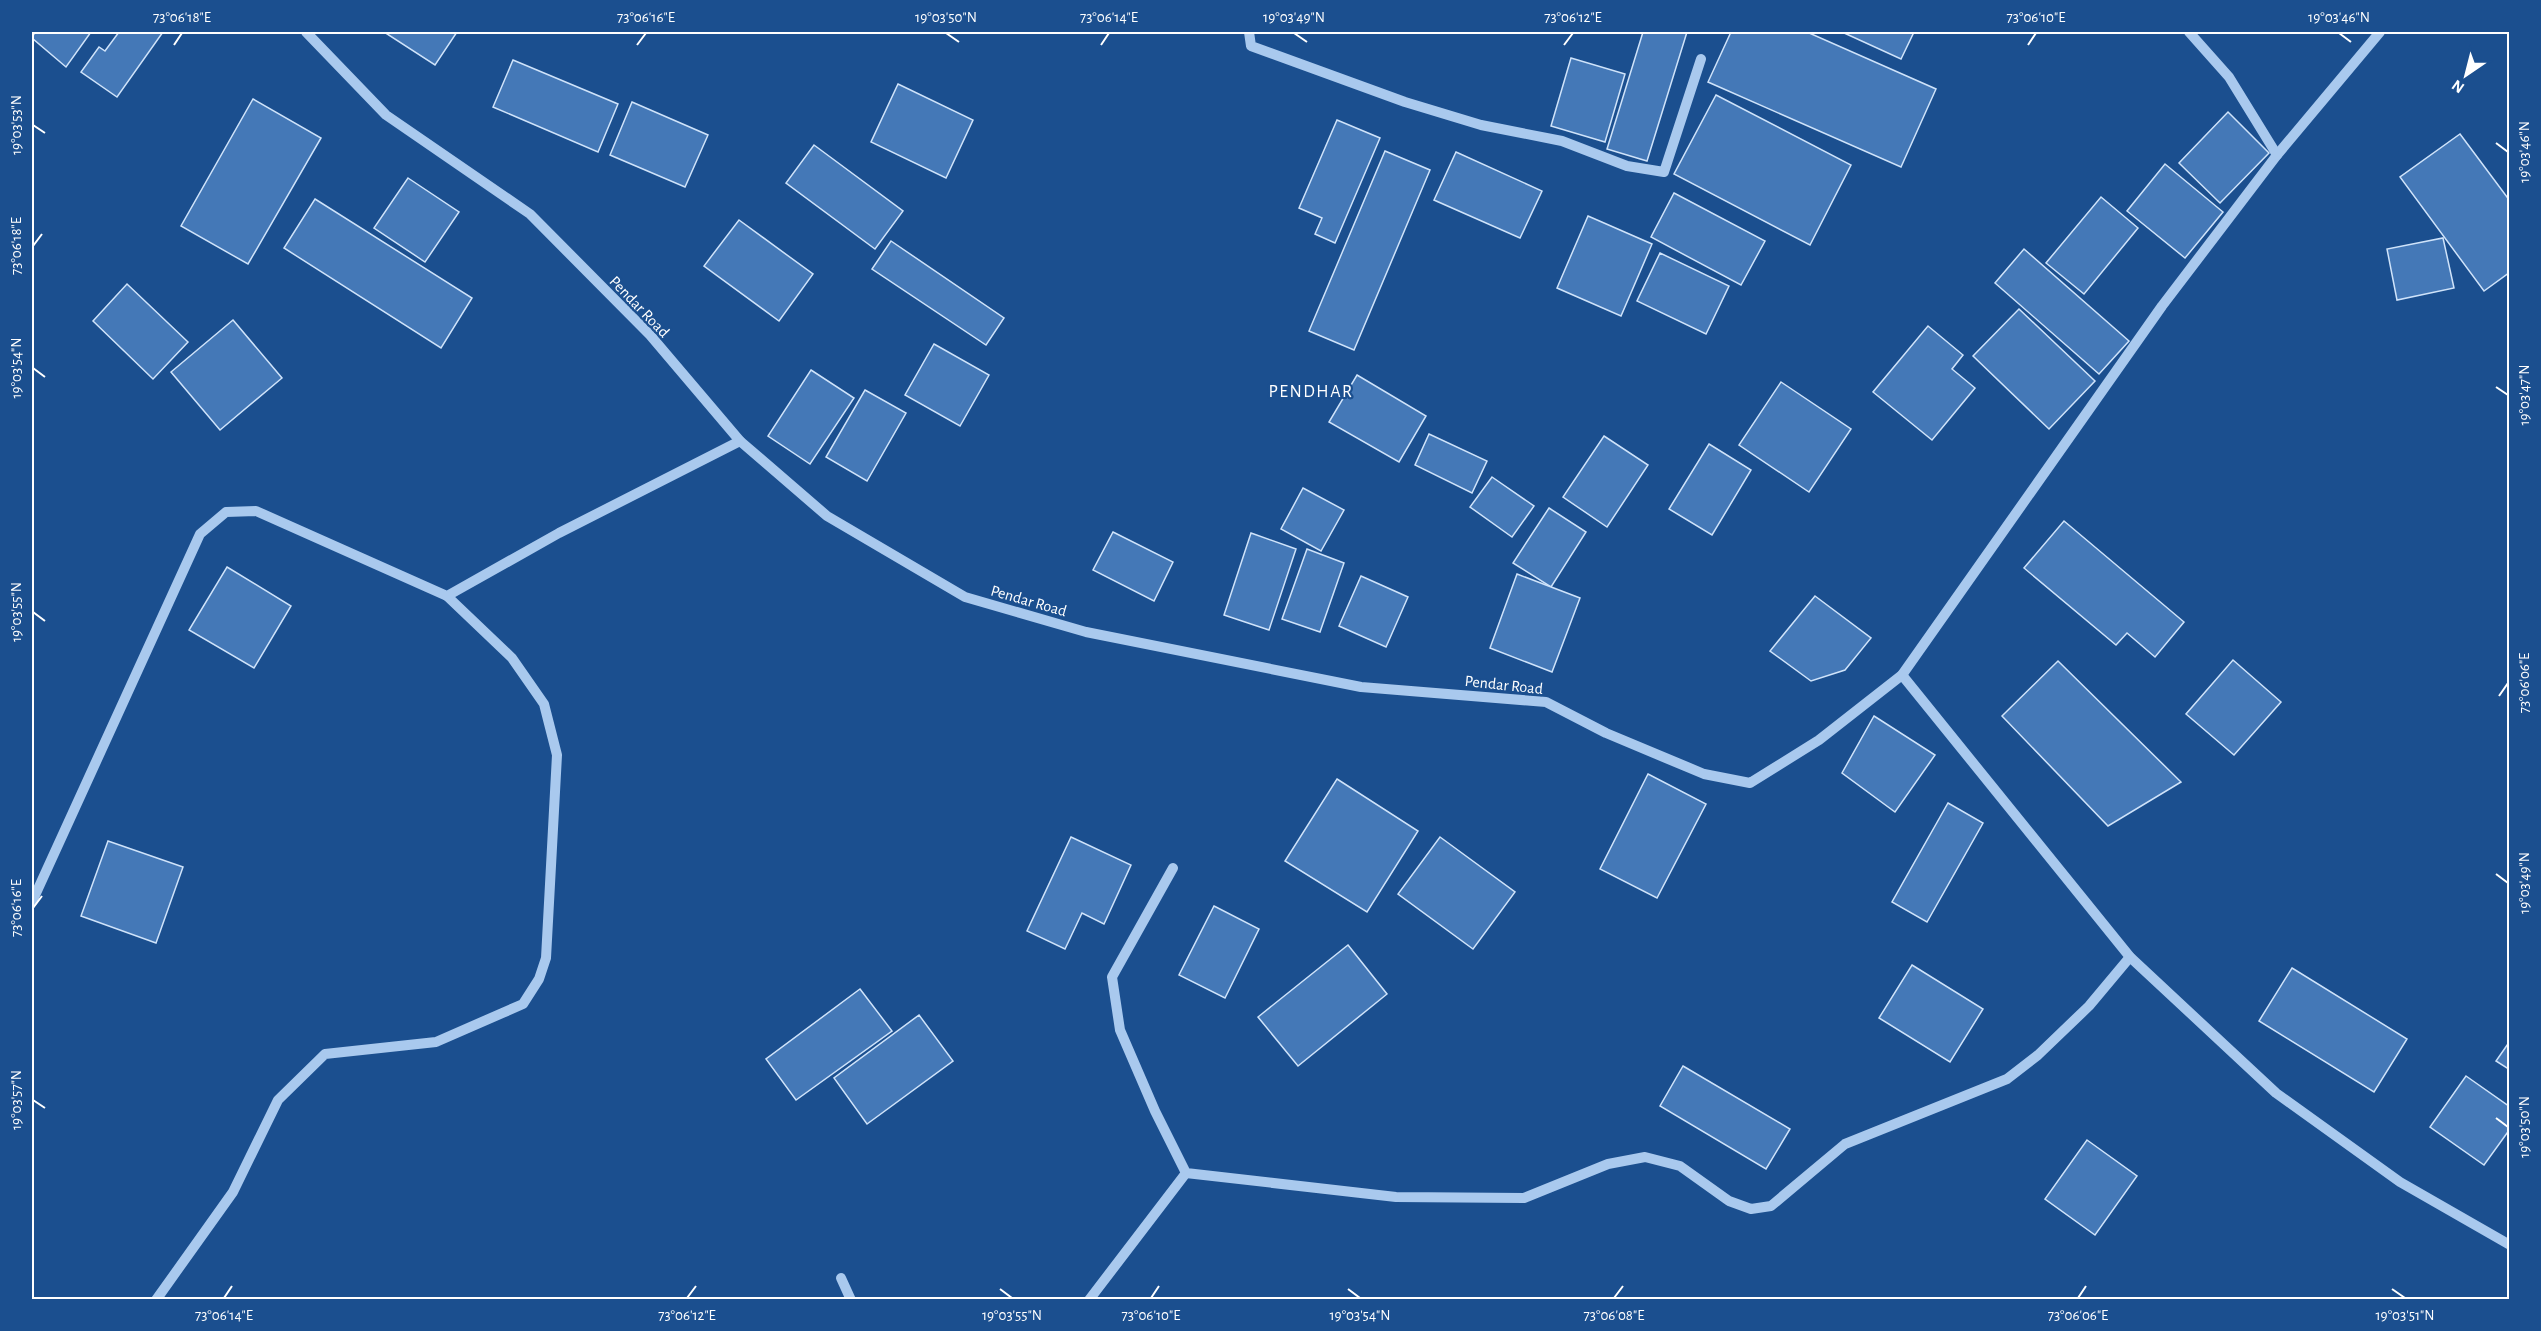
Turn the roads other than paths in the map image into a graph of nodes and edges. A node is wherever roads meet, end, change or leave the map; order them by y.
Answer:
1 (306, 32) edge
2 (1249, 32) edge
3 (2189, 32) edge
4 (2380, 32) edge
5 (1701, 59) dead end
6 (2277, 155) junction
7 (740, 441) junction
8 (447, 596) junction
9 (1902, 675) junction
10 (1173, 868) dead end
11 (32, 902) edge
12 (2130, 957) junction
13 (1186, 1173) junction
14 (2510, 1245) edge
15 (841, 1278) dead end
16 (156, 1299) edge
17 (851, 1299) edge
18 (1089, 1299) edge

1 - 7 street, Pendar Road
2 - 5 street
3 - 6 street
4 - 6 street, Pendar Road
6 - 9 street, Pendar Road
7 - 8 street
7 - 9 street, Pendar Road
8 - 11 street
8 - 16 street
9 - 12 street
10 - 13 street
12 - 13 street
12 - 14 street
13 - 18 street
15 - 17 street

